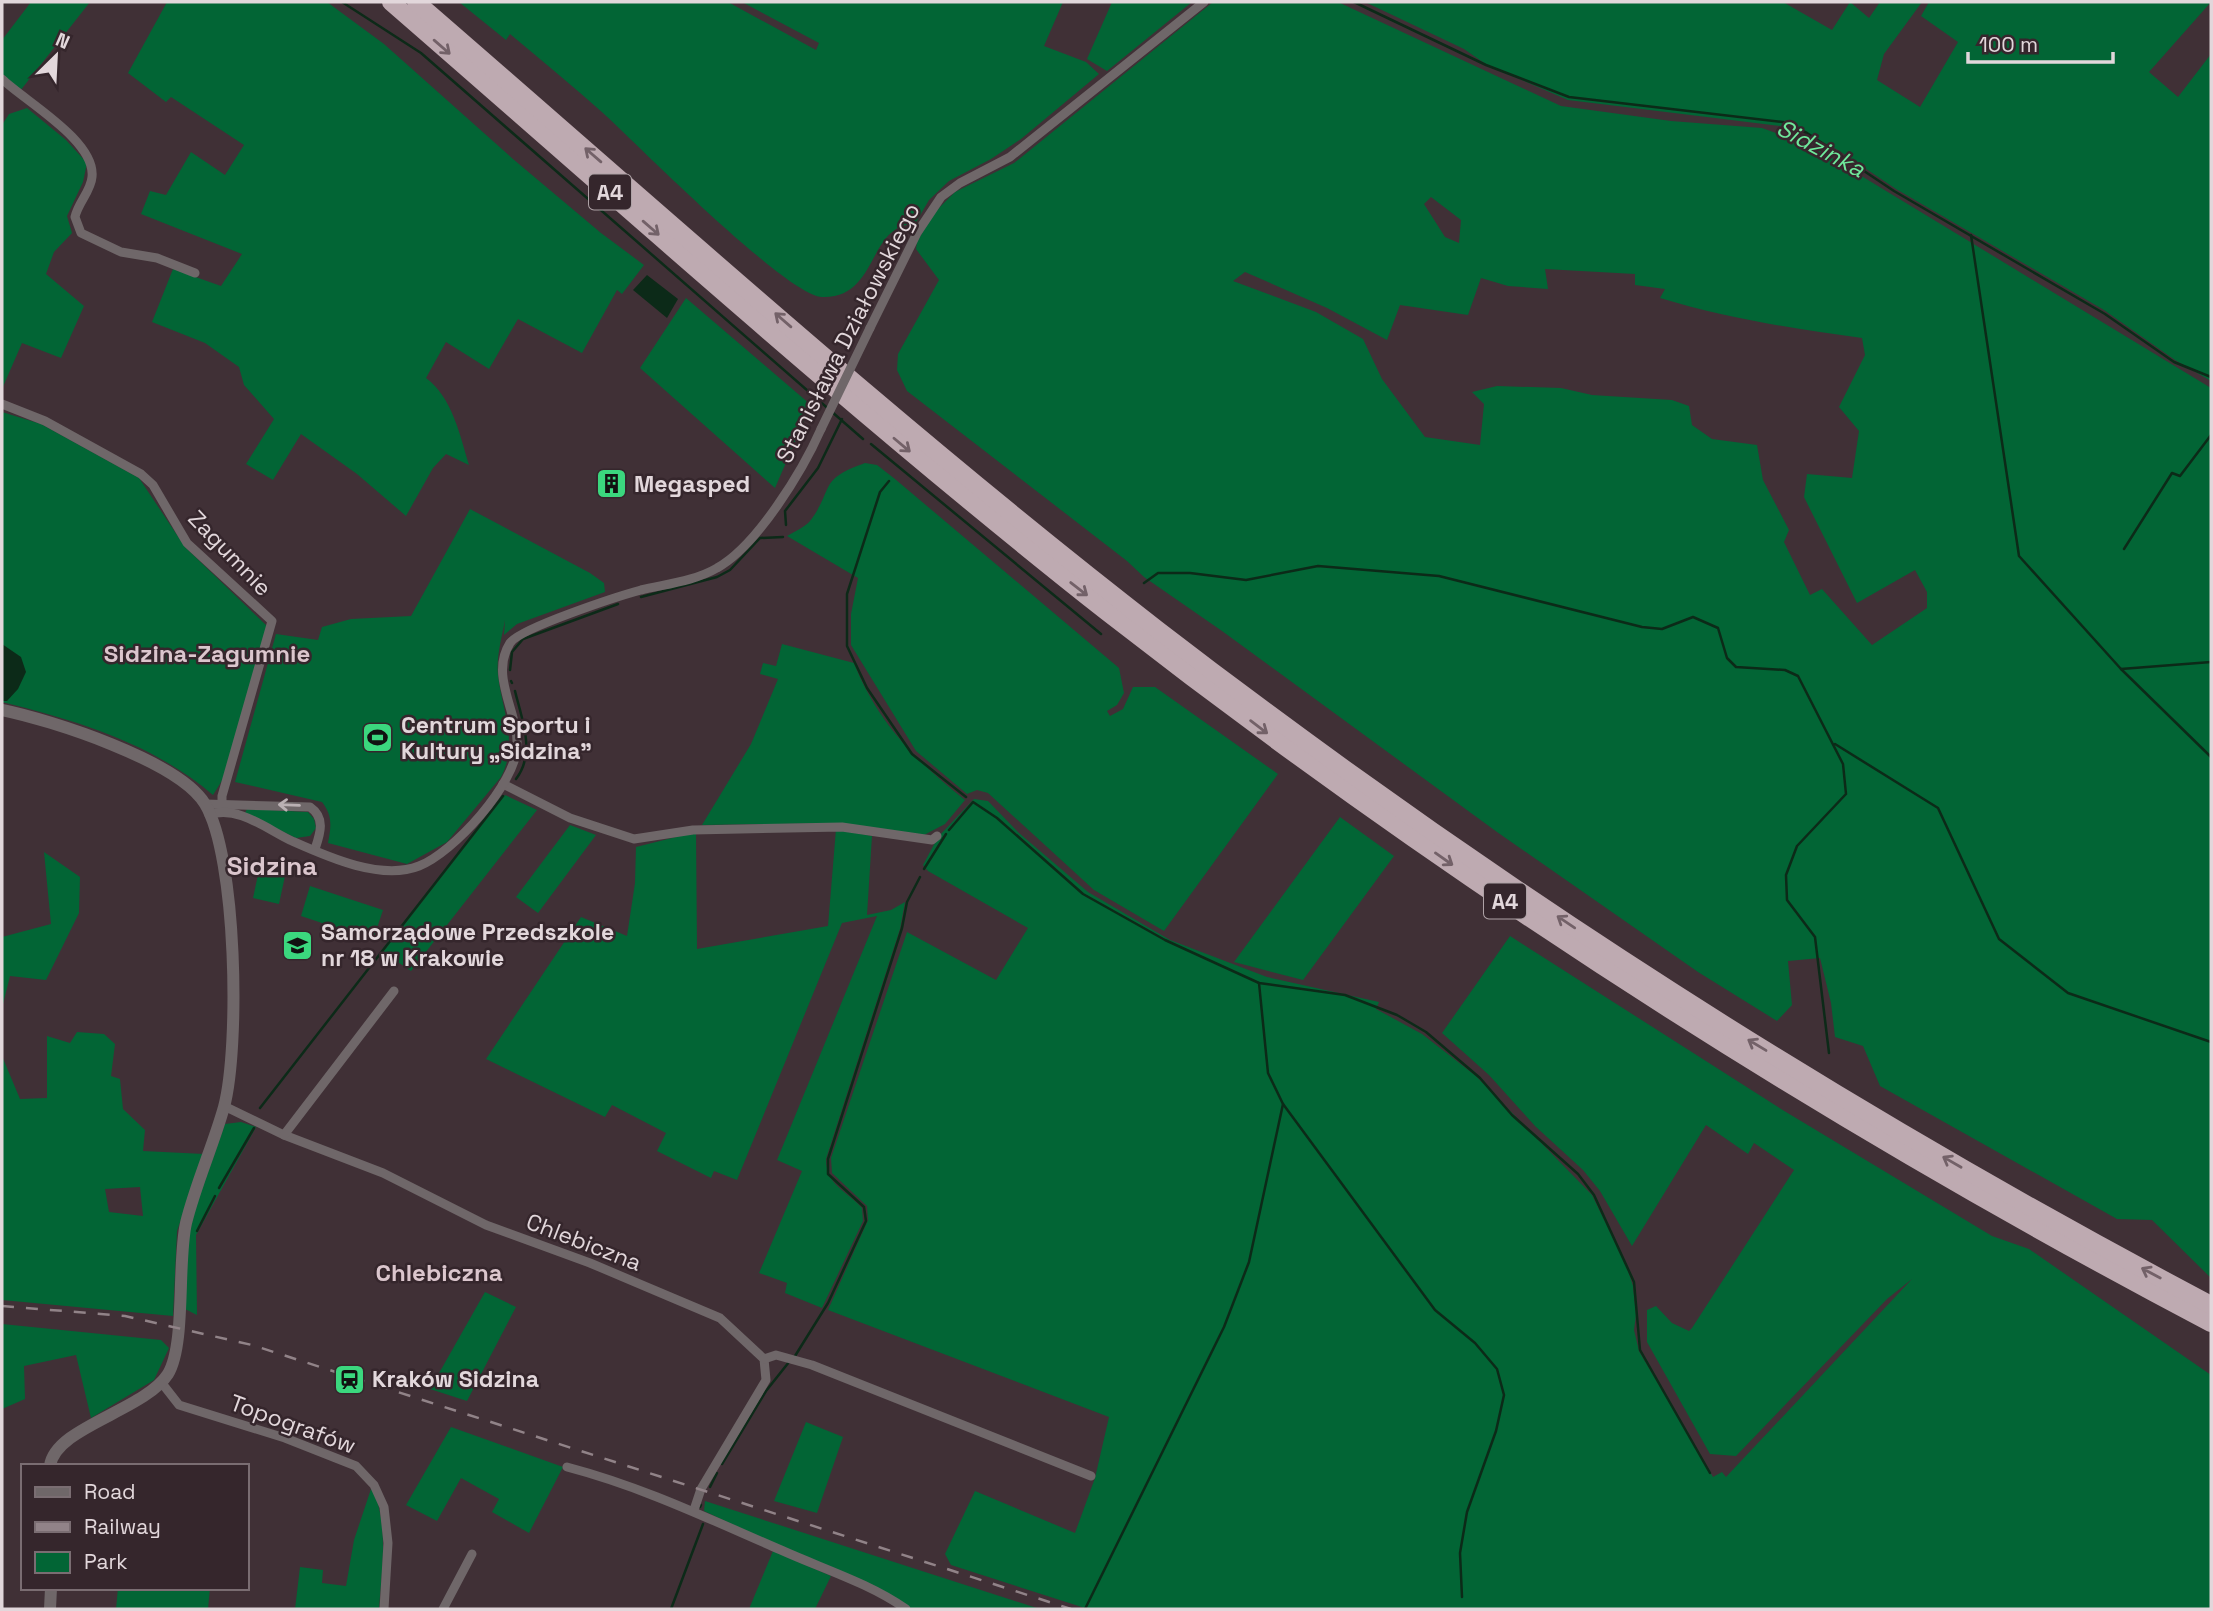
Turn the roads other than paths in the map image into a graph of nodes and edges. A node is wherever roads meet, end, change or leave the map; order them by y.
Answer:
1 (391, 2) edge
2 (416, 2) edge
3 (1204, 2) edge
4 (2, 79) edge
5 (195, 273) dead end
6 (2, 404) edge
7 (2, 710) edge
8 (503, 784) junction
9 (214, 808) junction
10 (937, 836) dead end
11 (315, 849) junction
12 (394, 990) dead end
13 (224, 1106) junction
14 (284, 1135) junction
15 (2211, 1305) edge
16 (2211, 1323) edge
17 (764, 1359) junction
18 (161, 1382) junction
19 (52, 1464) edge
20 (567, 1467) dead end
21 (1091, 1476) dead end
22 (694, 1510) junction
23 (472, 1555) dead end
24 (51, 1590) edge
25 (50, 1609) edge
26 (384, 1609) edge
27 (443, 1609) edge
28 (906, 1609) edge

1 -> 16 highway, A4
15 -> 2 highway, A4
3 - 8 street, Stanisława Działowskiego, bridge
4 - 5 street
6 - 9 street, Zagumnie
7 - 9 street
8 - 10 street
8 - 11 street, Stanisława Działowskiego
9 - 11 street, Stanisława Działowskiego
11 -> 9 street
9 - 13 street
12 - 14 street
13 - 14 street, Chlebiczna
13 - 18 street
14 - 17 street, Chlebiczna
17 - 21 street
17 - 22 street
18 - 19 street
18 - 26 street, Topografów
20 - 22 street
22 - 28 street
23 - 27 street
24 - 25 street

